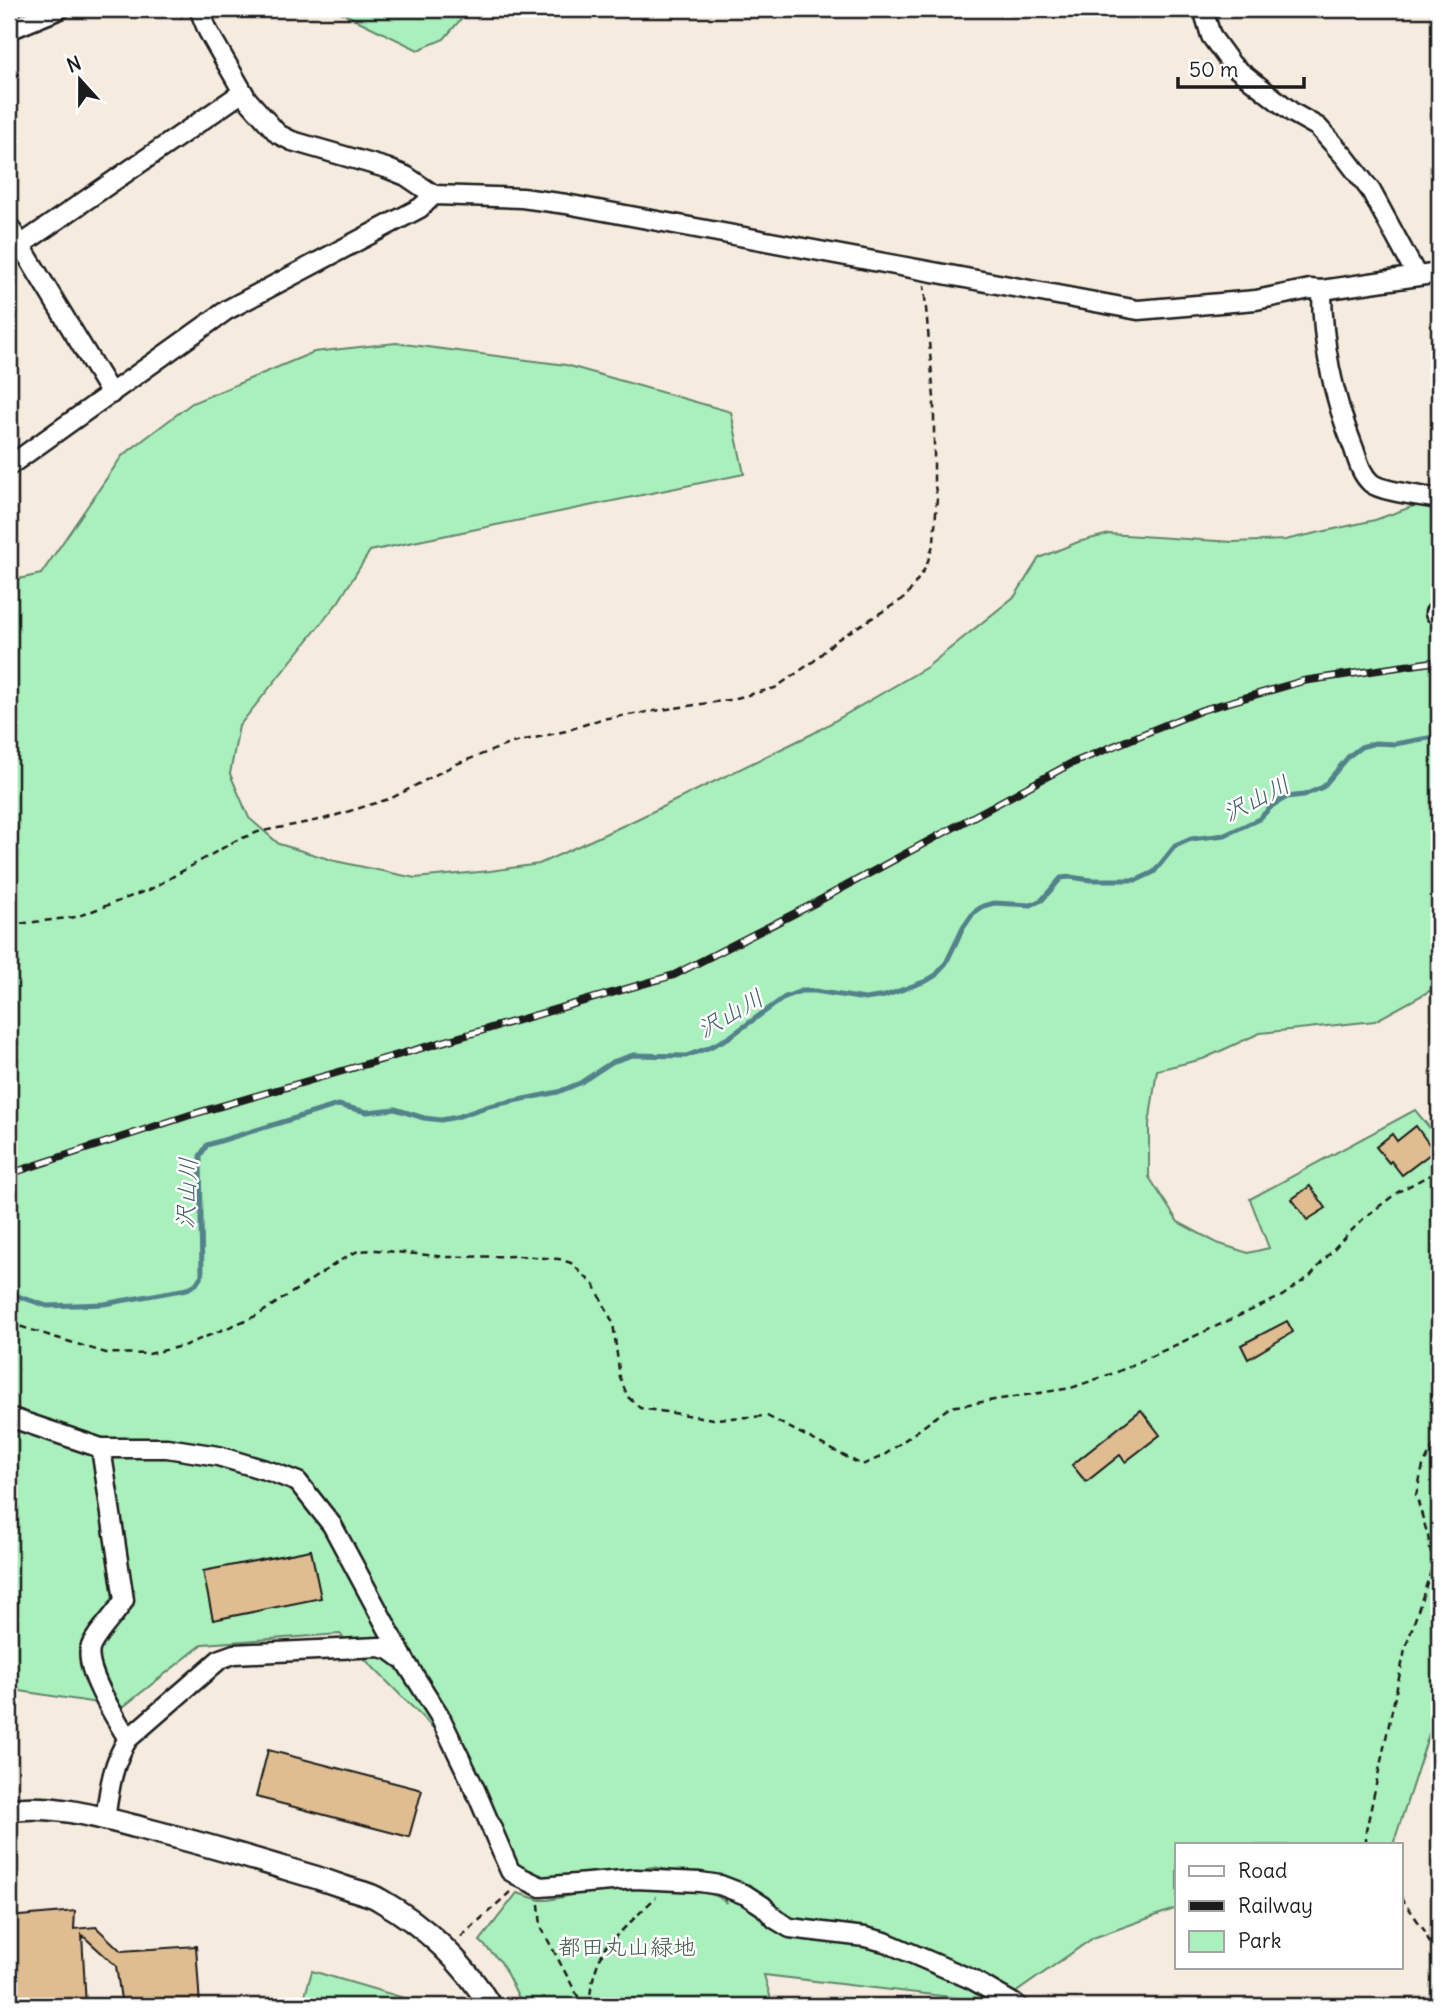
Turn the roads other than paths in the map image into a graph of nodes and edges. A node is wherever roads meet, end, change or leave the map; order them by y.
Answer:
1 (60, 9) edge
2 (199, 9) edge
3 (1203, 9) edge
4 (9, 30) edge
5 (243, 92) junction
6 (434, 195) junction
7 (9, 226) edge
8 (15, 249) edge
9 (1439, 273) edge
10 (1417, 276) junction
11 (1322, 290) junction
12 (111, 394) junction
13 (9, 466) edge
14 (1439, 499) edge
15 (9, 1417) edge
16 (101, 1448) junction
17 (405, 1661) junction
18 (128, 1739) junction
19 (9, 1810) edge
20 (105, 1820) junction
21 (490, 2006) edge
22 (1018, 2006) edge

1 - 4 street
2 - 5 street
3 - 10 street
5 - 6 street
5 - 8 street
6 - 11 street
6 - 12 street
7 - 8 street
8 - 12 street
9 - 10 street
10 - 11 street
11 - 14 street
12 - 13 street
15 - 16 street
16 - 17 street
16 - 18 street
17 - 18 street
17 - 22 street
18 - 20 street
19 - 20 street
20 - 21 street

